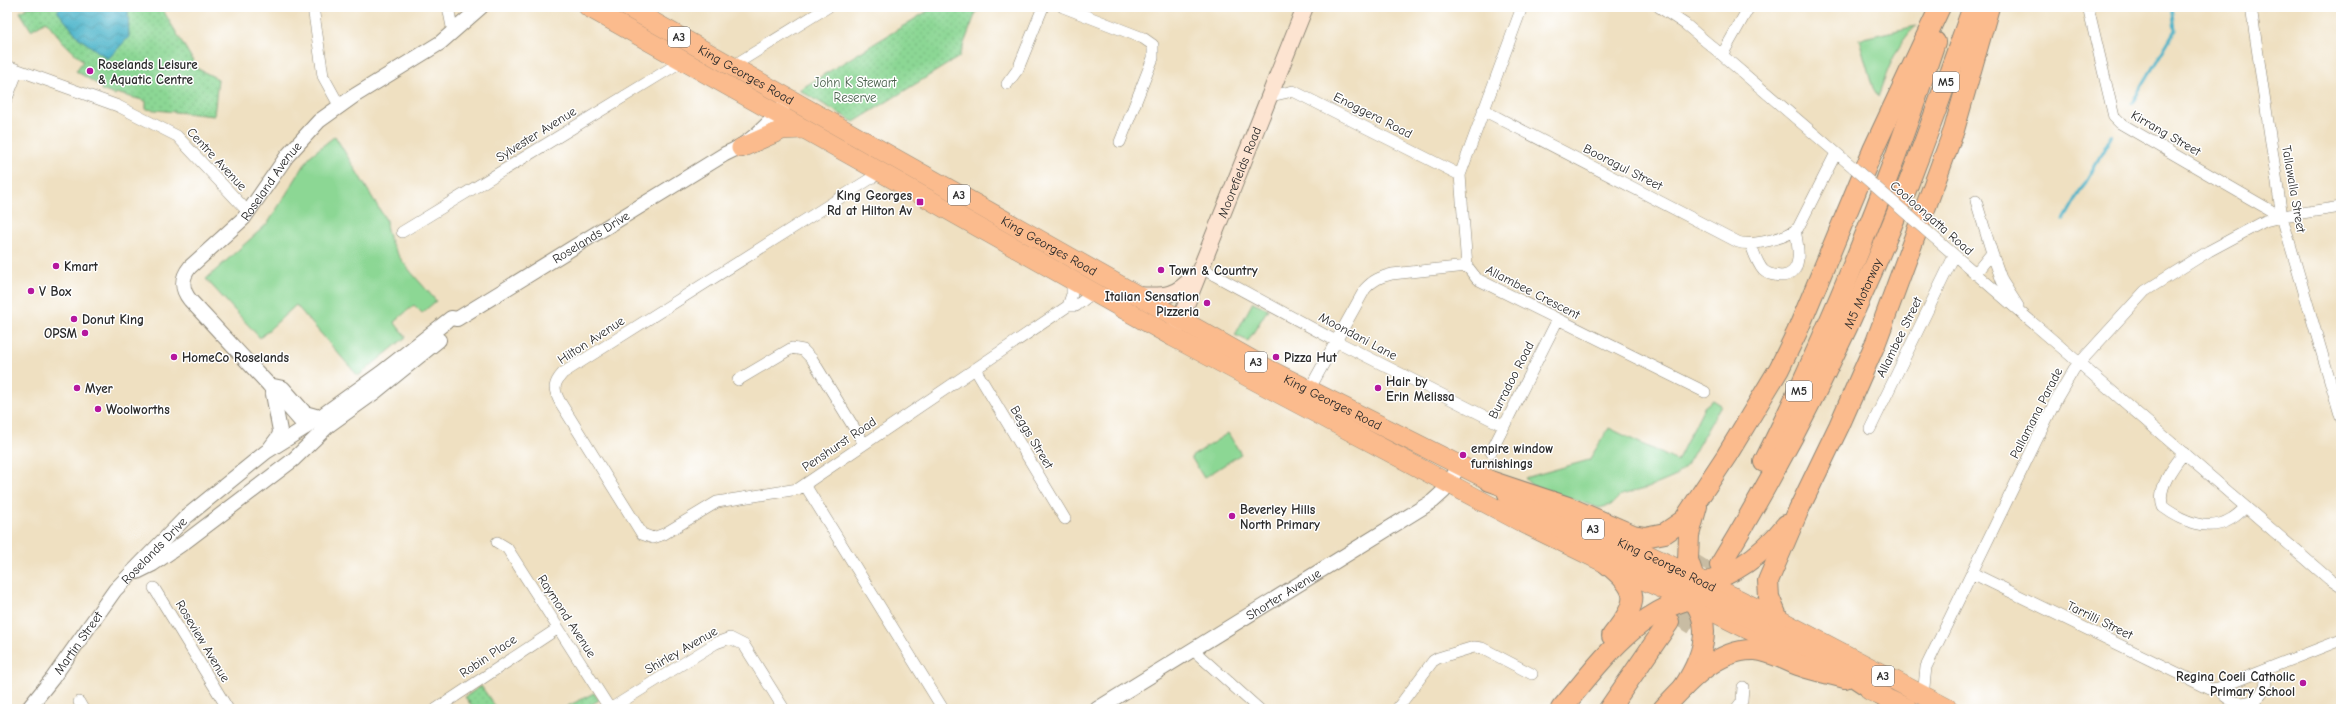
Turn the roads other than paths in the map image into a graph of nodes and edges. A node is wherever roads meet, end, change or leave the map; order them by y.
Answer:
1 (312, 7) edge
2 (448, 7) edge
3 (588, 7) edge
4 (627, 7) edge
5 (828, 7) edge
6 (1042, 7) edge
7 (1063, 7) edge
8 (1305, 7) edge
9 (1522, 7) edge
10 (1659, 7) edge
11 (1748, 7) edge
12 (1940, 7) edge
13 (1946, 7) edge
14 (1973, 7) edge
15 (1989, 7) edge
16 (2088, 7) edge
17 (2251, 7) edge
18 (480, 8) edge
19 (453, 32) junction
20 (1722, 55) junction
21 (684, 60) junction
22 (7, 66) edge
23 (731, 67) junction
24 (18, 70) junction
25 (1007, 84) dead end
26 (1271, 96) junction
27 (7, 98) edge
28 (777, 103) junction
29 (339, 106) junction
30 (1483, 110) junction
31 (804, 130) junction
32 (1120, 142) dead end
33 (733, 151) junction
34 (1836, 153) junction
35 (881, 172) junction
36 (1460, 174) junction
37 (1976, 201) dead end
38 (2341, 207) edge
39 (249, 213) junction
40 (2282, 217) junction
41 (1795, 230) junction
42 (402, 232) dead end
43 (1751, 244) junction
44 (1992, 253) junction
45 (1954, 256) junction
46 (1467, 266) junction
47 (1200, 269) junction
48 (1975, 274) junction
49 (1072, 280) junction
50 (1094, 292) junction
51 (1138, 295) junction
52 (1068, 306) junction
53 (2023, 316) junction
54 (1180, 319) junction
55 (1557, 320) junction
56 (1173, 337) junction
57 (1336, 341) junction
58 (2079, 363) junction
59 (975, 369) junction
60 (738, 380) dead end
61 (269, 385) junction
62 (2336, 386) edge
63 (1309, 390) junction
64 (1704, 392) dead end
65 (318, 418) junction
66 (2341, 418) edge
67 (1504, 426) junction
68 (306, 428) junction
69 (1870, 429) dead end
70 (864, 444) junction
71 (266, 452) junction
72 (1491, 452) dead end
73 (2184, 454) junction
74 (1459, 466) junction
75 (277, 471) junction
76 (1490, 481) junction
77 (1449, 483) junction
78 (805, 485) junction
79 (1700, 498) junction
80 (2246, 507) junction
81 (1799, 509) junction
82 (1065, 519) dead end
83 (498, 542) dead end
84 (1607, 564) junction
85 (1972, 573) junction
86 (128, 576) junction
87 (1658, 586) joint
88 (2341, 587) edge
89 (154, 588) dead end
90 (1696, 592) junction
91 (1730, 596) joint
92 (1778, 619) junction
93 (557, 629) junction
94 (2341, 640) edge
95 (1193, 650) junction
96 (2264, 671) junction
97 (1532, 674) dead end
98 (1847, 679) junction
99 (1743, 687) dead end
100 (1683, 688) junction
101 (2218, 688) junction
102 (1884, 697) junction
103 (1923, 697) junction
104 (28, 709) edge
105 (228, 709) edge
106 (436, 709) edge
107 (610, 709) edge
108 (784, 709) edge
109 (943, 709) edge
110 (1097, 709) edge
111 (1259, 709) edge
112 (1398, 709) edge
113 (1560, 709) edge
114 (1609, 709) edge
115 (1626, 709) edge
116 (1663, 709) edge
117 (1736, 709) edge
118 (1909, 709) edge
119 (1948, 709) edge

1 - 29 street
2 - 19 street
3 - 21 highway, King Georges Road / A3
4 - 23 highway, King Georges Road / A3
5 - 23 street
6 - 25 street
7 - 32 street
8 - 26 main road, Moorefields Road
9 - 30 street, Allambee Crescent
10 - 20 street, Cooloongatta Road
11 - 20 street
12 - 79 highway
13 - 14 highway, M5 Motorway / M5
15 - 81 highway
16 - 40 street, Kirrang Street
17 - 40 street, Tallawalla Street
18 - 19 street, Roseland Avenue
19 - 29 street, Roseland Avenue
20 - 34 street, Cooloongatta Road
21 - 28 highway, King Georges Road / A3
21 - 42 street, Sylvester Avenue
22 - 24 street, Centre Avenue
23 - 28 highway, King Georges Road / A3
24 - 27 street
24 - 39 street, Centre Avenue
26 - 36 street, Enoggera Road
26 - 47 main road, Moorefields Road
28 - 31 highway, King Georges Road / A3
28 - 33 street, Roselands Drive
28 - 51 highway, King Georges Road / A3
29 - 39 street, Roseland Avenue
30 - 36 street, Allambee Crescent
30 - 43 street, Booragul Street
31 - 33 highway
31 - 35 highway, King Georges Road / A3
33 - 65 street, Roselands Drive
34 - 41 street
34 - 45 street, Cooloongatta Road, bridge
35 - 49 highway, King Georges Road / A3
35 - 78 street, Hilton Avenue
36 - 46 street, Allambee Crescent
37 - 44 street
38 - 40 street, Pallamana Parade
39 - 61 street, Roseland Avenue
40 - 58 street, Pallamana Parade
40 - 62 street, Tallawalla Street
41 - 43 street
41 - 43 street
44 - 48 street
44 - 53 street
45 - 48 street, Cooloongatta Road
45 - 69 street, Allambee Street
46 - 55 street, Allambee Crescent
46 - 57 street
47 - 51 main road
47 - 54 main road, Moorefields Road
47 - 57 street, Moondani Lane
48 - 53 street, Cooloongatta Road
49 - 50 highway, King Georges Road / A3
49 - 52 street
50 - 52 street, Penshurst Road
50 - 56 highway, King Georges Road / A3
51 - 54 highway, King Georges Road / A3
52 - 59 street, Penshurst Road
53 - 58 street, Cooloongatta Road
54 - 56 main road, Moorefields Road
54 - 63 highway, King Georges Road / A3
55 - 64 street, Allambee Crescent
55 - 67 street, Burradoo Road
56 - 77 highway, King Georges Road / A3
57 - 63 street
57 - 67 street, Moondani Lane
58 - 73 street, Cooloongatta Road
58 - 85 street, Pallamana Parade
59 - 70 street, Penshurst Road
59 - 82 street, Beggs Street
60 - 70 street
61 - 65 street, Roseland Avenue
61 - 68 street, Roseland Avenue
61 - 71 street
62 - 66 street, Tallawalla Street
63 - 74 highway, King Georges Road / A3
65 - 68 street, Roselands Drive
65 - 68 street, Roselands Drive
65 - 75 street, Roselands Drive
67 - 72 street, Burradoo Road
68 - 71 street, Roselands Drive
68 - 75 street, Roselands Drive
70 - 78 street, Penshurst Road
71 - 86 street, Roselands Drive
73 - 80 street, Cooloongatta Road
73 - 80 street
74 - 76 highway, King Georges Road / A3
74 - 77 street, Shorter Avenue
75 - 86 street, Roselands Drive
76 - 79 highway
76 - 90 highway
77 - 84 highway, King Georges Road / A3
77 - 95 street, Shorter Avenue
78 - 109 street, Penshurst Road
79 - 90 highway
80 - 88 street, Cooloongatta Road
81 - 90 highway
81 - 92 highway
83 - 93 street, Raymond Avenue
84 - 87 highway, King Georges Road / A3
84 - 113 highway
85 - 101 street, Tarrilli Street
85 - 103 street, Pallamana Parade
86 - 104 street, Martin Street
87 - 90 highway
89 - 105 street, Roseview Avenue
90 - 91 highway
90 - 98 highway, King Georges Road / A3
90 - 100 highway
90 - 102 highway
90 - 113 highway
91 - 92 highway, King Georges Road / A3
92 - 103 highway, King Georges Road / A3
93 - 106 street, Robin Place
93 - 107 street, Raymond Avenue
94 - 96 street
95 - 110 street, Shorter Avenue
95 - 111 street
96 - 101 street
96 - 101 street, Tarrilli Street
97 - 112 street
98 - 100 highway
98 - 102 highway, King Georges Road / A3
99 - 117 street
100 - 116 highway
102 - 118 highway, King Georges Road / A3
103 - 119 highway, King Georges Road / A3
107 - 108 street, Shirley Avenue
114 - 115 highway

